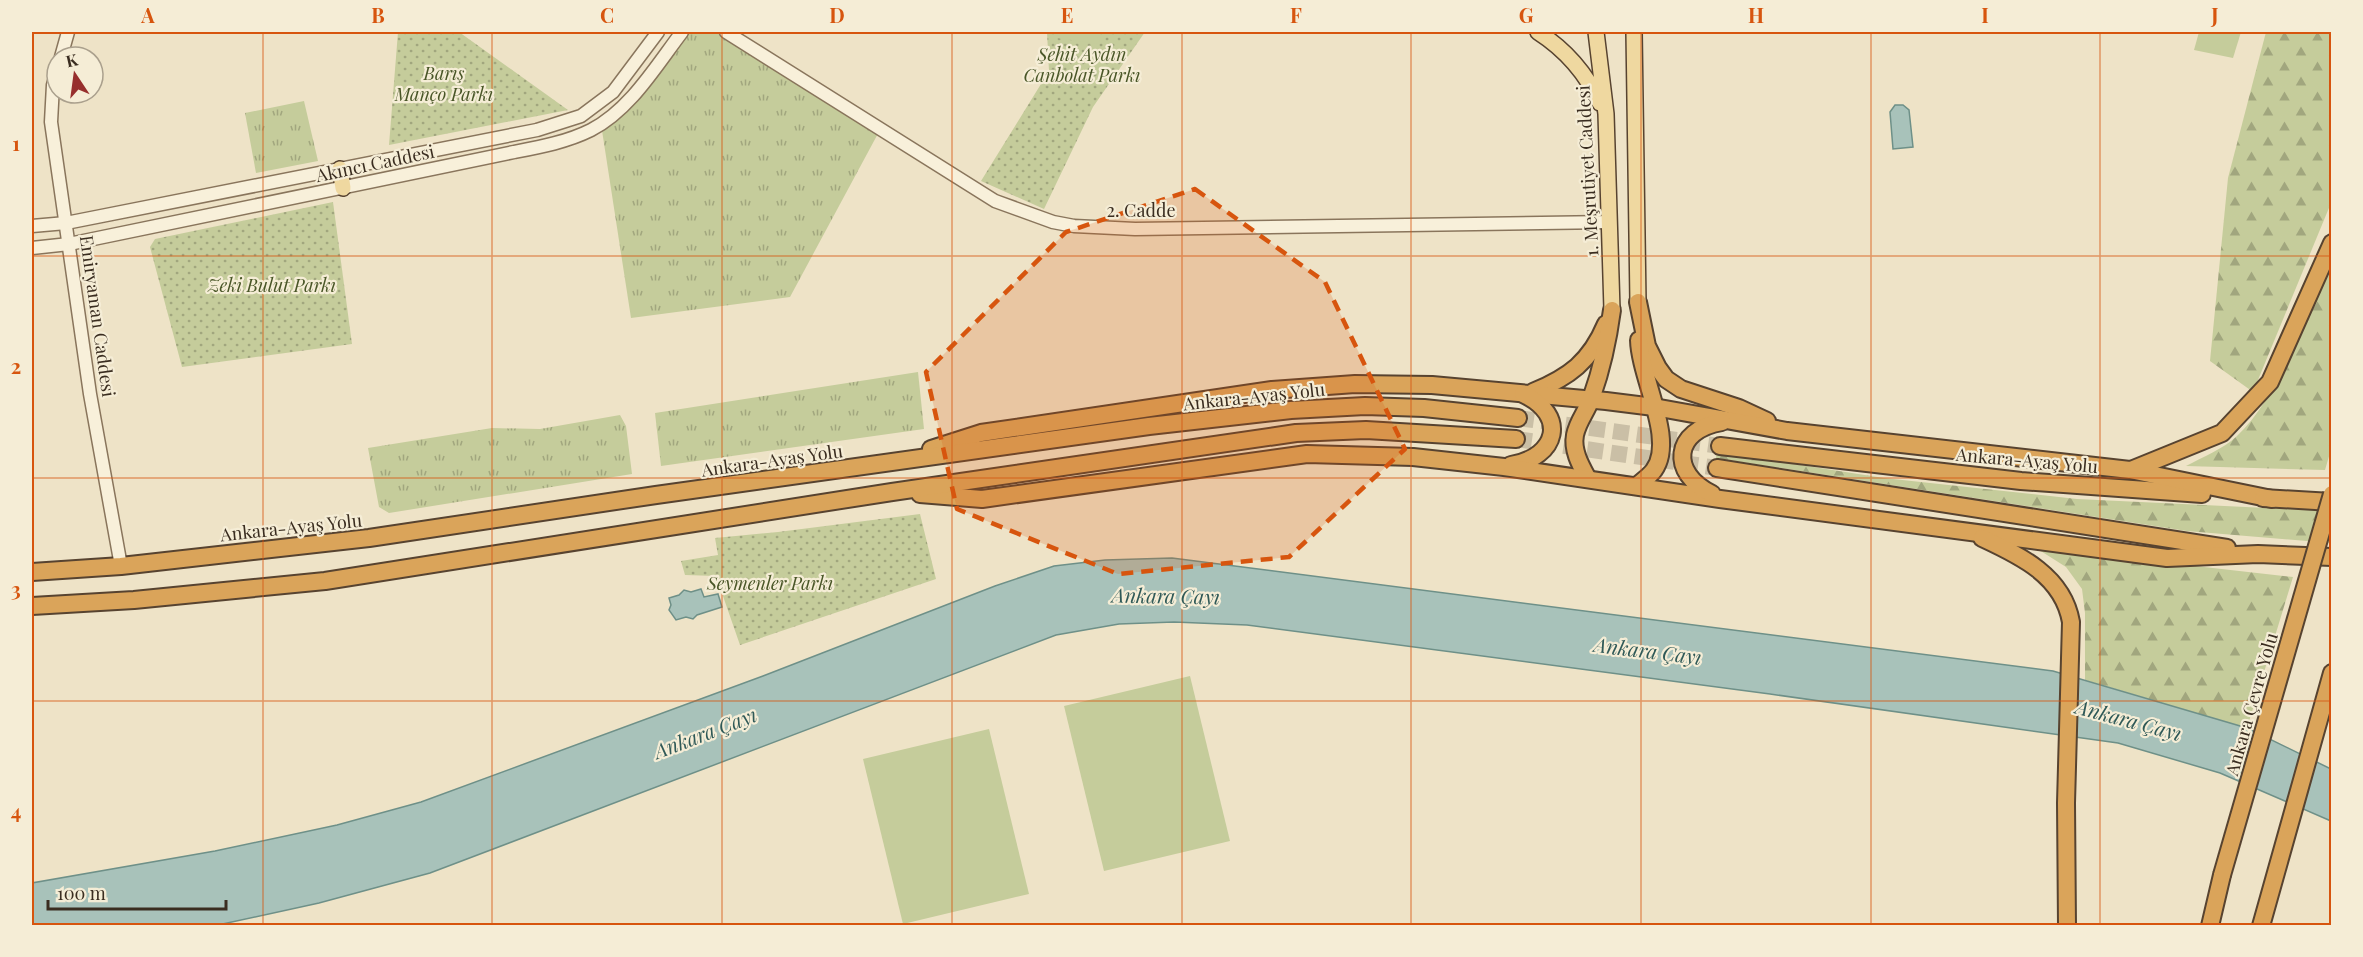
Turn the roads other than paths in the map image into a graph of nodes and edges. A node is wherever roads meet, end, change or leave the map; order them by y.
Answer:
1 (658, 32) edge
2 (682, 32) edge
3 (726, 32) edge
4 (1538, 32) edge
5 (1596, 32) edge
6 (1634, 32) edge
7 (52, 105) edge
8 (1606, 114) junction
9 (340, 169) junction
10 (343, 188) junction
11 (1610, 222) junction
12 (66, 223) junction
13 (32, 226) edge
14 (2331, 243) edge
15 (69, 244) junction
16 (32, 248) edge
17 (1638, 302) junction
18 (1612, 310) junction
19 (1524, 392) junction
20 (1592, 399) junction
21 (1654, 407) junction
22 (1518, 418) tunnel mouth
23 (1731, 421) junction
24 (1787, 430) junction
25 (1516, 439) tunnel mouth
26 (1720, 446) tunnel mouth
27 (890, 463) junction
28 (1504, 467) junction
29 (1717, 468) tunnel mouth
30 (2130, 470) junction
31 (1588, 479) junction
32 (1637, 486) junction
33 (892, 492) junction
34 (2331, 494) edge
35 (1720, 498) junction
36 (2272, 499) junction
37 (2331, 502) edge
38 (1968, 531) junction
39 (2258, 554) junction
40 (2331, 557) edge
41 (120, 566) junction
42 (32, 572) edge
43 (32, 606) edge
44 (2331, 673) edge
45 (2067, 926) edge
46 (2210, 926) edge
47 (2260, 926) edge

1 - 9 street, Akıncı Caddesi
2 - 10 street, Akıncı Caddesi
3 - 11 street, 2. Cadde
4 - 8 main road
5 - 8 main road, 1. Meşrutiyet Caddesi
6 - 17 main road
7 - 12 street, Emiryaman Caddesi
8 - 11 main road, 1. Meşrutiyet Caddesi
9 - 10 main road
9 - 12 street, Akıncı Caddesi
10 - 15 street, Akıncı Caddesi
11 - 18 main road, 1. Meşrutiyet Caddesi
12 - 13 street, Akıncı Caddesi
12 - 15 street, Emiryaman Caddesi
14 - 30 highway
15 - 16 street, Akıncı Caddesi
15 - 41 street, Emiryaman Caddesi
17 - 21 highway
17 - 24 highway
18 - 19 highway
18 - 20 highway
19 - 20 highway
19 - 27 highway
19 - 28 highway
20 - 21 highway
20 - 31 highway
21 - 23 highway
21 - 32 highway
22 - 27 highway, Ankara-Ayaş Yolu
23 - 24 highway
23 - 35 highway
24 - 30 highway
25 - 33 highway
26 - 36 highway, Ankara-Ayaş Yolu
27 - 41 highway, Ankara-Ayaş Yolu
28 - 31 highway
28 - 33 highway
29 - 39 highway
30 - 36 highway
31 - 32 highway
32 - 35 highway
33 - 43 highway
34 - 46 highway, Ankara Çevre Yolu, bridge
35 - 38 highway
36 - 37 highway, Ankara-Ayaş Yolu
38 - 39 highway
38 - 45 highway
39 - 40 highway
41 - 42 highway, Ankara-Ayaş Yolu
44 - 47 highway

